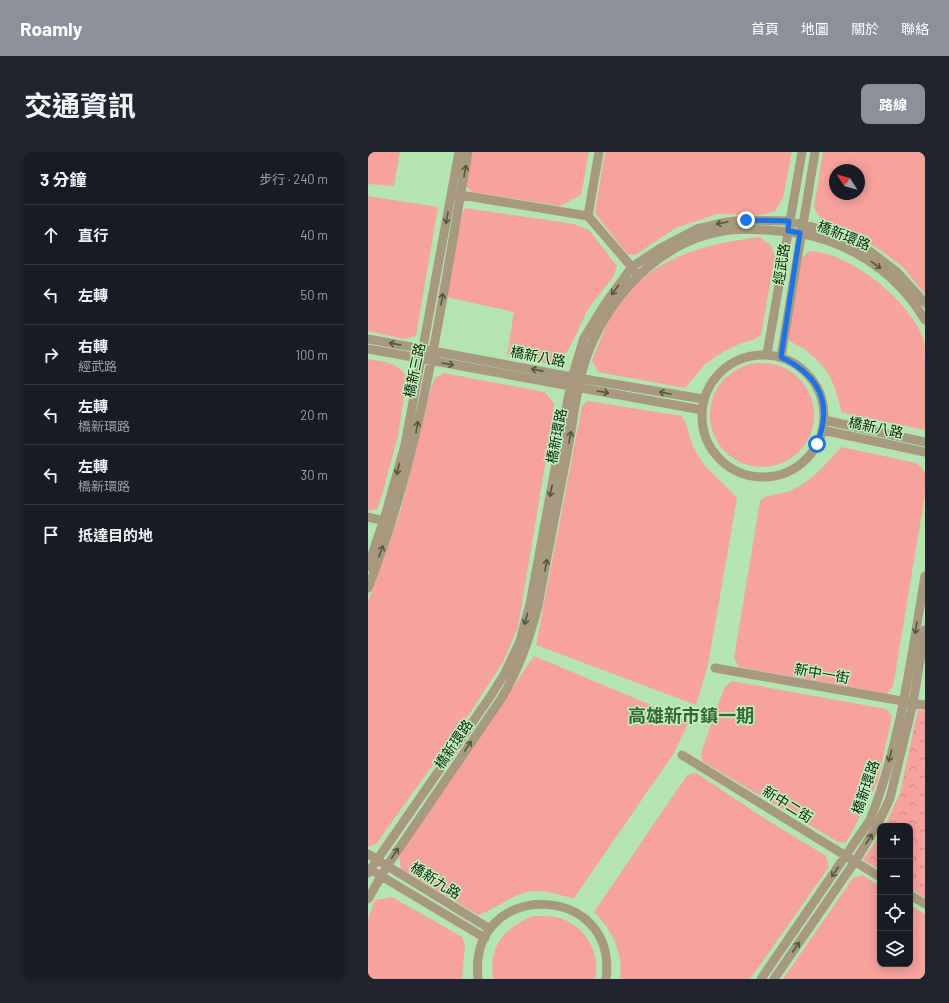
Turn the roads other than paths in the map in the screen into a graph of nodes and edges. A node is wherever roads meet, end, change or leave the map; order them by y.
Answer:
1 (458, 152) edge
2 (468, 152) edge
3 (599, 152) edge
4 (802, 152) edge
5 (815, 152) edge
6 (456, 194) junction
7 (588, 216) junction
8 (789, 221) junction
9 (803, 224) junction
10 (788, 231) junction
11 (800, 233) junction
12 (635, 271) junction
13 (925, 303) edge
14 (925, 320) edge
15 (368, 339) edge
16 (368, 349) edge
17 (428, 350) junction
18 (767, 354) junction
19 (781, 357) junction
20 (426, 360) junction
21 (576, 382) junction
22 (703, 399) junction
23 (702, 410) junction
24 (824, 420) junction
25 (822, 430) junction
26 (925, 442) edge
27 (925, 452) edge
28 (368, 517) edge
29 (388, 522) junction
30 (368, 567) edge
31 (925, 576) edge
32 (368, 588) edge
33 (925, 630) edge
34 (715, 668) dead end
35 (908, 702) junction
36 (925, 705) edge
37 (682, 755) dead end
38 (368, 854) edge
39 (846, 856) junction
40 (376, 860) junction
41 (854, 861) junction
42 (386, 866) junction
43 (369, 870) edge
44 (877, 875) edge
45 (380, 876) junction
46 (913, 897) edge
47 (368, 899) edge
48 (925, 904) edge
49 (490, 929) junction
50 (485, 938) junction
51 (478, 979) edge
52 (606, 979) edge
53 (761, 979) edge
54 (774, 979) edge

1 - 6 street, 橋新三路
6 -> 2 street, 橋新三路
3 - 7 street
4 - 8 street, 經武路
5 - 9 street, 經武路
6 - 7 street
6 - 17 street, 橋新三路
7 - 12 street
8 - 9 street, 橋新環路
8 - 10 street, 經武路
8 -> 12 street, 橋新環路
9 - 11 street, 經武路
9 - 13 street, 橋新環路
10 - 11 street, 橋新環路
10 - 12 street, 橋新環路
10 - 18 street, 經武路
11 -> 14 street, 橋新環路
11 - 19 street, 經武路
12 - 21 street, 橋新環路
17 -> 15 street, 橋新八路
16 - 20 street, 橋新八路
17 - 20 street, 橋新三路
21 -> 17 street, 橋新八路
18 - 19 street
18 - 22 street
19 - 24 street
20 -> 21 street, 橋新八路
20 - 29 street, 橋新三路
22 -> 21 street, 橋新八路
21 -> 23 street, 橋新八路
21 -> 40 street, 橋新環路
42 -> 21 street, 橋新環路
22 - 23 street
23 - 25 street
24 - 25 street
24 - 26 street, 橋新八路
25 - 27 street, 橋新八路
28 - 29 street
29 - 30 street, 橋新三路
32 -> 29 street, 橋新三路
31 -> 35 street, 橋新環路
33 - 35 street, 橋新環路
34 - 35 street, 新中一街
35 - 36 street, 新中一街
35 -> 39 street, 橋新環路
41 -> 35 street, 橋新環路
37 - 39 street, 新中二街
38 - 40 street, 橋新九路
39 - 41 street, 新中二街
39 -> 53 street, 橋新環路
40 - 42 street, 橋新九路
40 - 43 street, 橋新環路
41 - 44 street, 新中二街
54 -> 41 street, 橋新環路
42 - 45 street, 橋新環路
42 - 49 street, 橋新九路
43 - 45 street, 橋新九路
45 - 47 street, 橋新環路
45 - 50 street, 橋新九路
46 - 48 street
49 - 50 street
49 - 52 street
50 - 51 street

